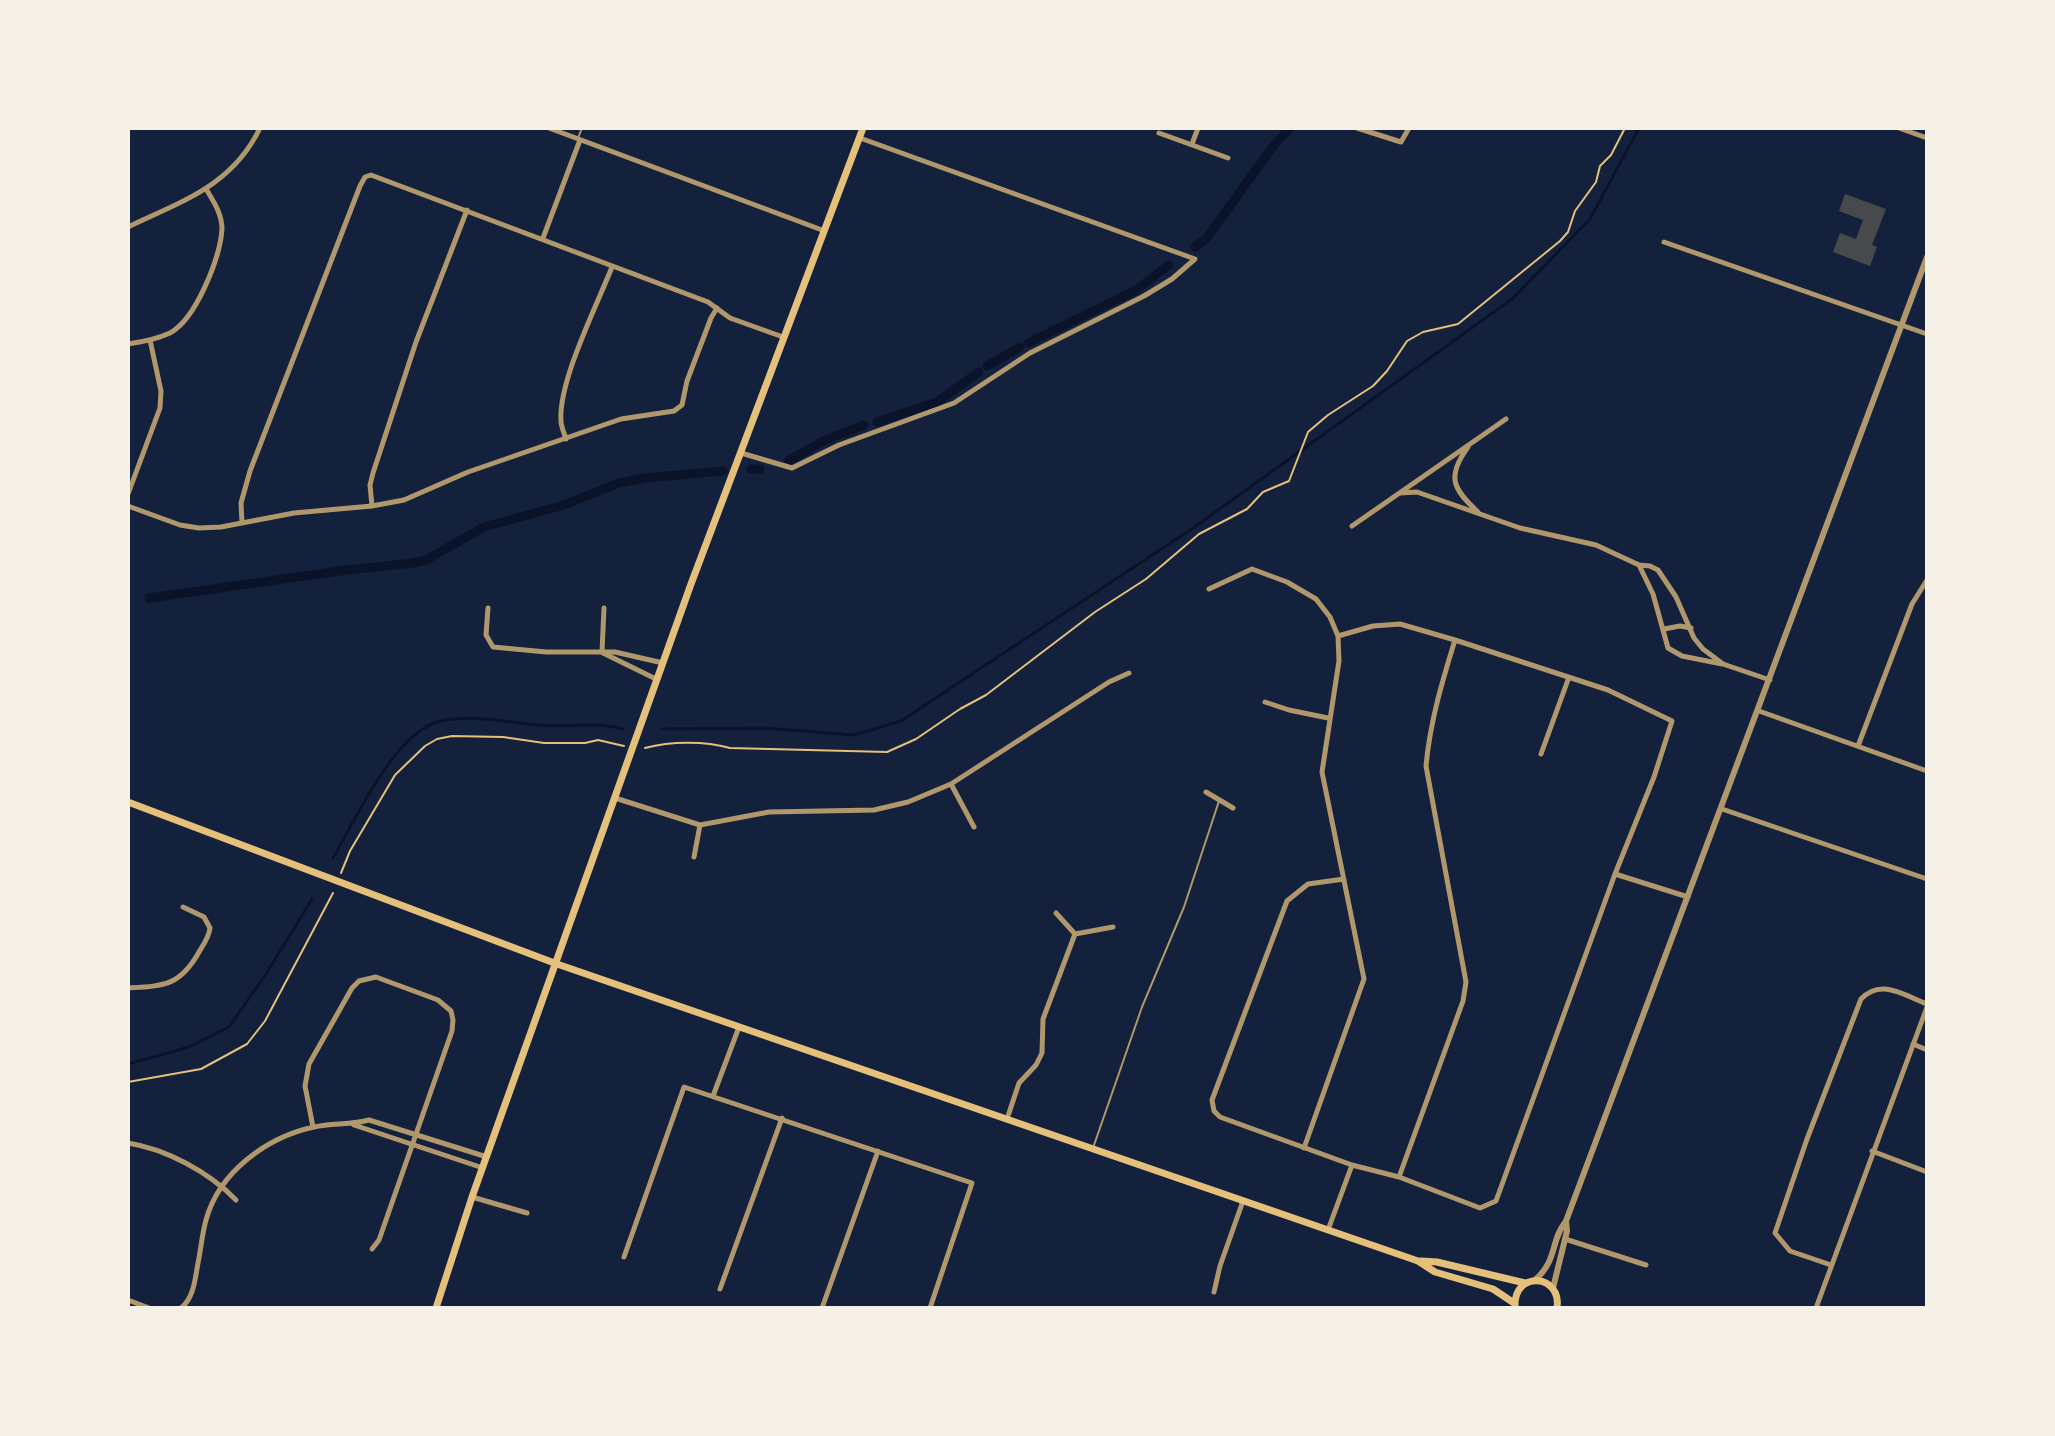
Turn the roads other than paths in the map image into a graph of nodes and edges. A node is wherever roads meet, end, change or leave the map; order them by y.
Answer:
1 (260, 128) edge
2 (549, 128) edge
3 (582, 128) edge
4 (863, 128) edge
5 (1198, 128) edge
6 (1357, 128) edge
7 (1409, 128) edge
8 (1899, 128) edge
9 (1159, 133) dead end
10 (859, 138) junction
11 (1927, 138) edge
12 (579, 139) junction
13 (1192, 144) junction
14 (1228, 158) dead end
15 (206, 189) junction
16 (467, 210) junction
17 (128, 227) edge
18 (822, 230) junction
19 (543, 238) junction
20 (1664, 242) dead end
21 (1927, 257) edge
22 (612, 267) junction
23 (717, 308) junction
24 (1902, 326) junction
25 (1927, 334) edge
26 (783, 337) junction
27 (150, 340) junction
28 (128, 344) edge
29 (1506, 419) dead end
30 (566, 439) junction
31 (1470, 443) junction
32 (741, 453) junction
33 (1400, 493) junction
34 (128, 494) edge
35 (128, 506) edge
36 (372, 506) junction
37 (1482, 516) junction
38 (242, 523) junction
39 (1352, 526) dead end
40 (1639, 565) junction
41 (1927, 580) edge
42 (1209, 589) dead end
43 (488, 608) dead end
44 (604, 608) dead end
45 (1691, 628) junction
46 (1664, 629) junction
47 (1338, 636) junction
48 (1455, 640) junction
49 (602, 652) junction
50 (663, 663) junction
51 (1723, 664) junction
52 (1129, 673) dead end
53 (1569, 677) junction
54 (656, 679) junction
55 (1770, 680) junction
56 (1265, 702) dead end
57 (1759, 711) junction
58 (1328, 718) junction
59 (1858, 746) junction
60 (1541, 754) dead end
61 (1927, 771) edge
62 (951, 784) junction
63 (1206, 792) dead end
64 (615, 798) junction
65 (1220, 798) junction
66 (128, 802) edge
67 (1233, 808) dead end
68 (1722, 809) junction
69 (700, 825) junction
70 (974, 827) dead end
71 (694, 857) dead end
72 (1615, 874) junction
73 (1344, 879) junction
74 (1927, 879) edge
75 (1689, 898) junction
76 (183, 907) dead end
77 (1056, 913) dead end
78 (1113, 927) dead end
79 (1075, 934) junction
80 (557, 964) junction
81 (128, 988) edge
82 (1927, 1005) edge
83 (739, 1027) junction
84 (1913, 1044) junction
85 (1927, 1050) edge
86 (713, 1096) junction
87 (782, 1118) junction
88 (1007, 1119) junction
89 (353, 1124) junction
90 (313, 1127) junction
91 (416, 1133) junction
92 (128, 1143) edge
93 (412, 1144) junction
94 (1304, 1148) junction
95 (1093, 1149) junction
96 (878, 1151) junction
97 (1872, 1151) junction
98 (487, 1157) junction
99 (1352, 1165) junction
100 (483, 1168) junction
101 (1927, 1172) edge
102 (1399, 1177) junction
103 (222, 1186) junction
104 (472, 1197) junction
105 (236, 1200) dead end
106 (1243, 1201) junction
107 (527, 1213) dead end
108 (1566, 1221) junction
109 (1328, 1230) junction
110 (1565, 1239) junction
111 (372, 1249) dead end
112 (624, 1257) dead end
113 (1418, 1261) junction
114 (1646, 1265) dead end
115 (1831, 1265) junction
116 (1535, 1280) junction
117 (1525, 1283) junction
118 (1553, 1288) junction
119 (720, 1289) dead end
120 (1214, 1292) dead end
121 (128, 1300) edge
122 (1558, 1305) edge
123 (1515, 1306) edge
124 (149, 1308) edge
125 (181, 1308) edge
126 (436, 1308) edge
127 (822, 1308) edge
128 (930, 1308) edge
129 (1565, 1308) edge
130 (1816, 1308) edge

1 - 15 street
2 - 12 street
3 - 12 lane
4 - 10 main road
5 - 13 street
6 - 7 street
8 - 11 street
9 - 13 street
10 - 18 main road
10 - 32 street
12 - 18 street
12 - 19 street
13 - 14 street
15 - 17 street
15 - 27 street
16 - 19 street
16 - 36 street
16 - 38 street
18 - 26 main road
19 - 22 street
20 - 24 street
21 - 24 street
22 - 23 street
22 - 30 street
23 - 26 street
23 - 30 street
24 - 25 street
24 - 55 street
26 - 32 main road
27 - 28 street
27 - 34 street
29 - 31 street
30 - 36 street
31 - 33 street
31 - 37 street
32 - 50 main road
33 - 37 street
33 - 39 street
35 - 38 street
36 - 38 street
37 - 40 street
40 - 45 street
40 - 46 street
41 - 59 street
42 - 47 street
43 - 49 street
44 - 49 street
45 - 46 street
45 - 51 street
46 - 51 street
47 - 48 street
47 - 58 street
48 - 53 street
48 - 102 street
49 - 50 street
49 - 54 street
50 - 54 main road
51 - 55 street
52 - 62 street
53 - 60 street
53 - 72 street
54 - 64 main road
55 - 57 street
56 - 58 street
57 - 59 street
57 - 68 street
58 - 73 street
59 - 61 street
62 - 69 street
62 - 70 street
63 - 65 street
64 - 69 street
64 - 80 main road
65 - 67 street
65 - 95 lane
66 - 80 main road
68 - 74 street
68 - 75 street
69 - 71 street
72 - 75 street
72 - 102 street
73 - 94 street
73 - 94 street
75 - 108 street
76 - 81 street
77 - 79 street
78 - 79 street
79 - 88 street
80 - 83 main road
80 - 98 main road
82 - 84 street
82 - 115 street
83 - 86 street
83 - 88 main road
84 - 85 street
84 - 97 street
86 - 87 street
86 - 112 street
87 - 96 street
87 - 119 street
88 - 95 main road
89 - 90 street
89 - 91 street
89 - 93 street
90 - 91 street
90 - 103 street
91 - 93 street
91 - 98 street
92 - 103 street
93 - 100 street
93 - 111 street
94 - 99 street
95 - 106 main road
96 - 127 street
96 - 128 street
97 - 101 street
97 - 115 street
98 - 100 main road
99 - 102 street
99 - 109 street
100 - 104 main road
103 - 105 street
103 - 125 street
104 - 107 street
104 - 126 main road
106 - 109 main road
106 - 120 street
108 - 110 street
108 - 116 street
109 - 113 main road
110 - 114 street
110 - 118 street
113 - 117 main road
113 - 123 main road
115 - 130 street
116 - 117 main road
116 - 118 main road
117 - 123 main road
118 - 122 main road
121 - 124 street
122 - 129 main road

